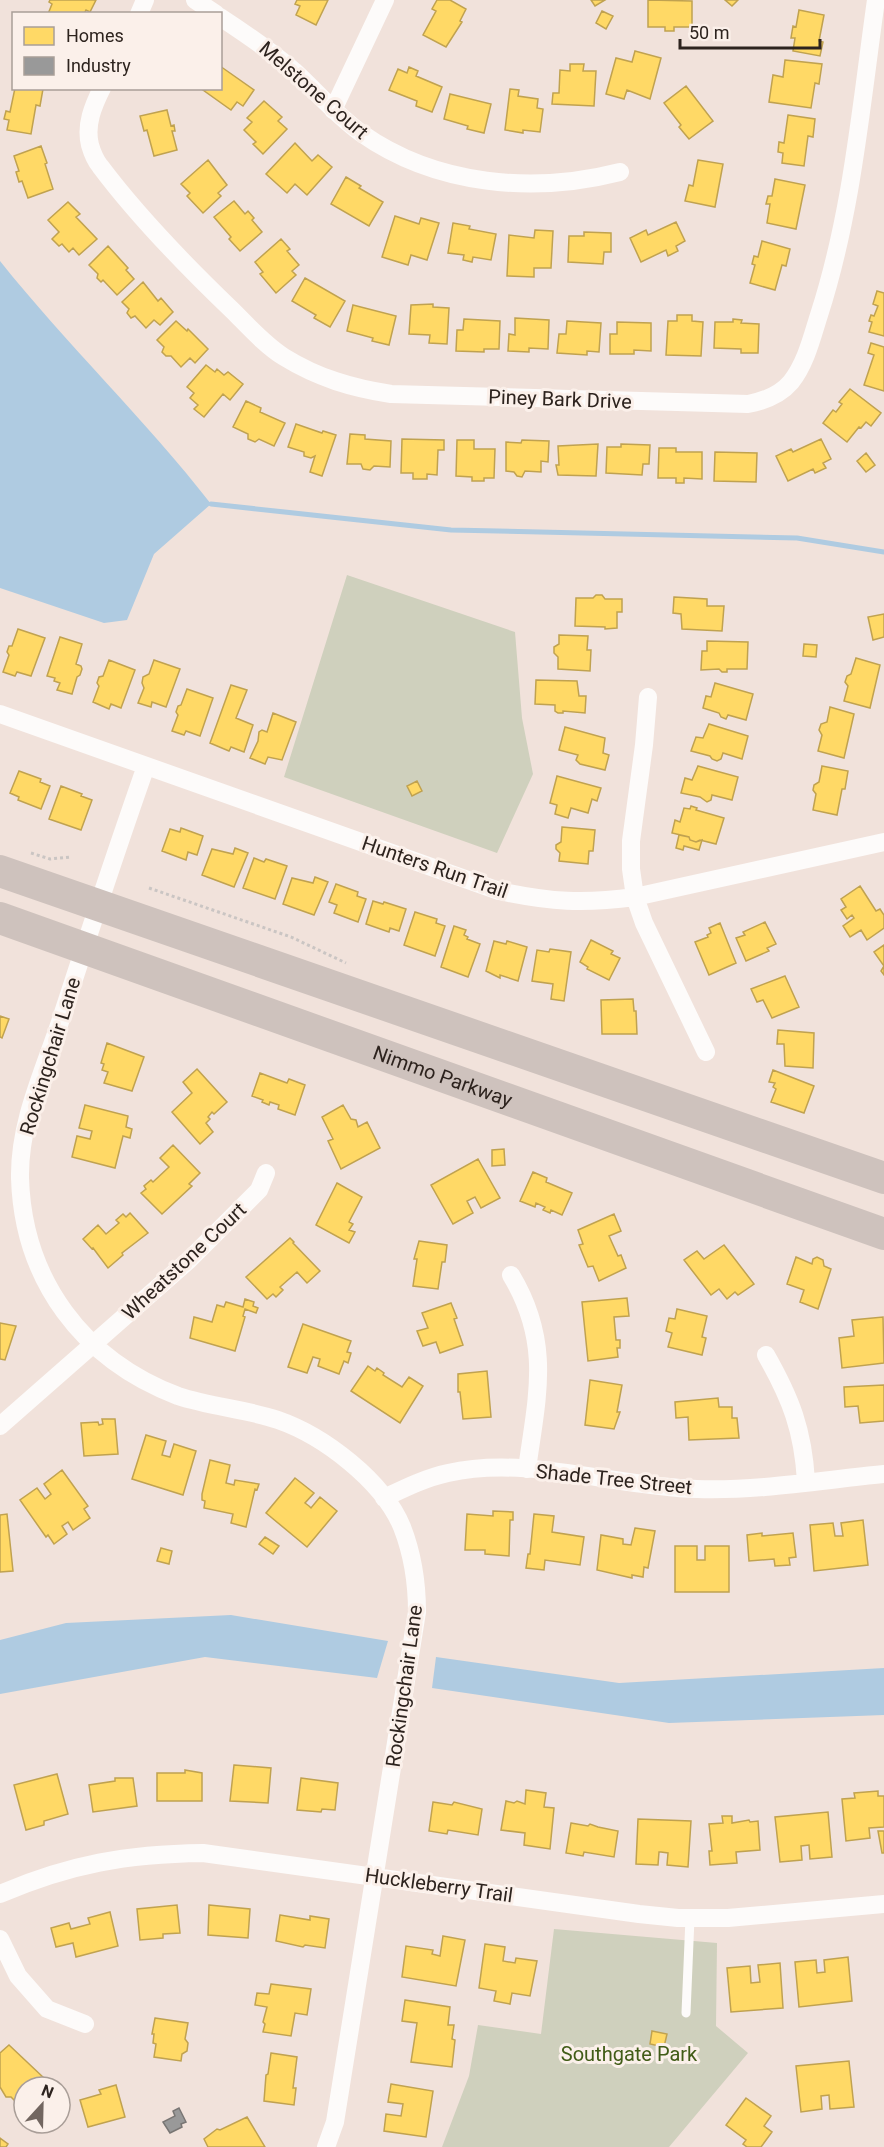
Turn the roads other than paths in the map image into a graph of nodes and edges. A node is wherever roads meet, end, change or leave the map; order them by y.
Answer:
1 (195, 0) edge
2 (385, 0) edge
3 (876, 0) edge
4 (213, 12) edge
5 (222, 18) edge
6 (101, 90) edge
7 (333, 110) junction
8 (620, 172) dead end
9 (648, 697) dead end
10 (0, 714) edge
11 (146, 766) junction
12 (884, 842) edge
13 (0, 871) edge
14 (635, 897) junction
15 (98, 905) junction
16 (0, 918) edge
17 (84, 948) junction
18 (706, 1052) dead end
19 (266, 1173) dead end
20 (884, 1178) edge
21 (884, 1234) edge
22 (511, 1275) dead end
23 (94, 1344) junction
24 (766, 1355) dead end
25 (0, 1426) edge
26 (527, 1469) junction
27 (884, 1474) edge
28 (806, 1481) junction
29 (384, 1498) junction
30 (375, 1876) junction
31 (0, 1894) edge
32 (884, 1904) edge
33 (690, 1918) junction
34 (0, 1939) edge
35 (686, 2013) dead end
36 (85, 2024) dead end
37 (326, 2147) edge

1 - 4 street
2 - 7 street
3 - 6 street, Piney Bark Drive
5 - 7 street, Melstone Court
7 - 8 street, Melstone Court
9 - 14 street
10 - 11 street, Hunters Run Trail
11 - 14 street, Hunters Run Trail
11 - 15 street, Rockingchair Lane
12 - 14 street, Hunters Run Trail
13 - 15 highway
14 - 18 street
15 - 17 street, Rockingchair Lane
15 - 20 highway
16 - 17 highway, Nimmo Parkway
17 - 21 highway, Nimmo Parkway
17 - 23 street, Rockingchair Lane
19 - 23 street, Wheatstone Court
22 - 26 street
23 - 25 street, Wheatstone Court
23 - 29 street, Rockingchair Lane
24 - 28 street
26 - 28 street, Shade Tree Street
26 - 29 street, Shade Tree Street
27 - 28 street, Shade Tree Street
29 - 30 street, Rockingchair Lane
30 - 31 street, Huckleberry Trail
30 - 33 street, Huckleberry Trail
30 - 37 street, Rockingchair Lane
32 - 33 street, Huckleberry Trail
33 - 35 lane
34 - 36 street

